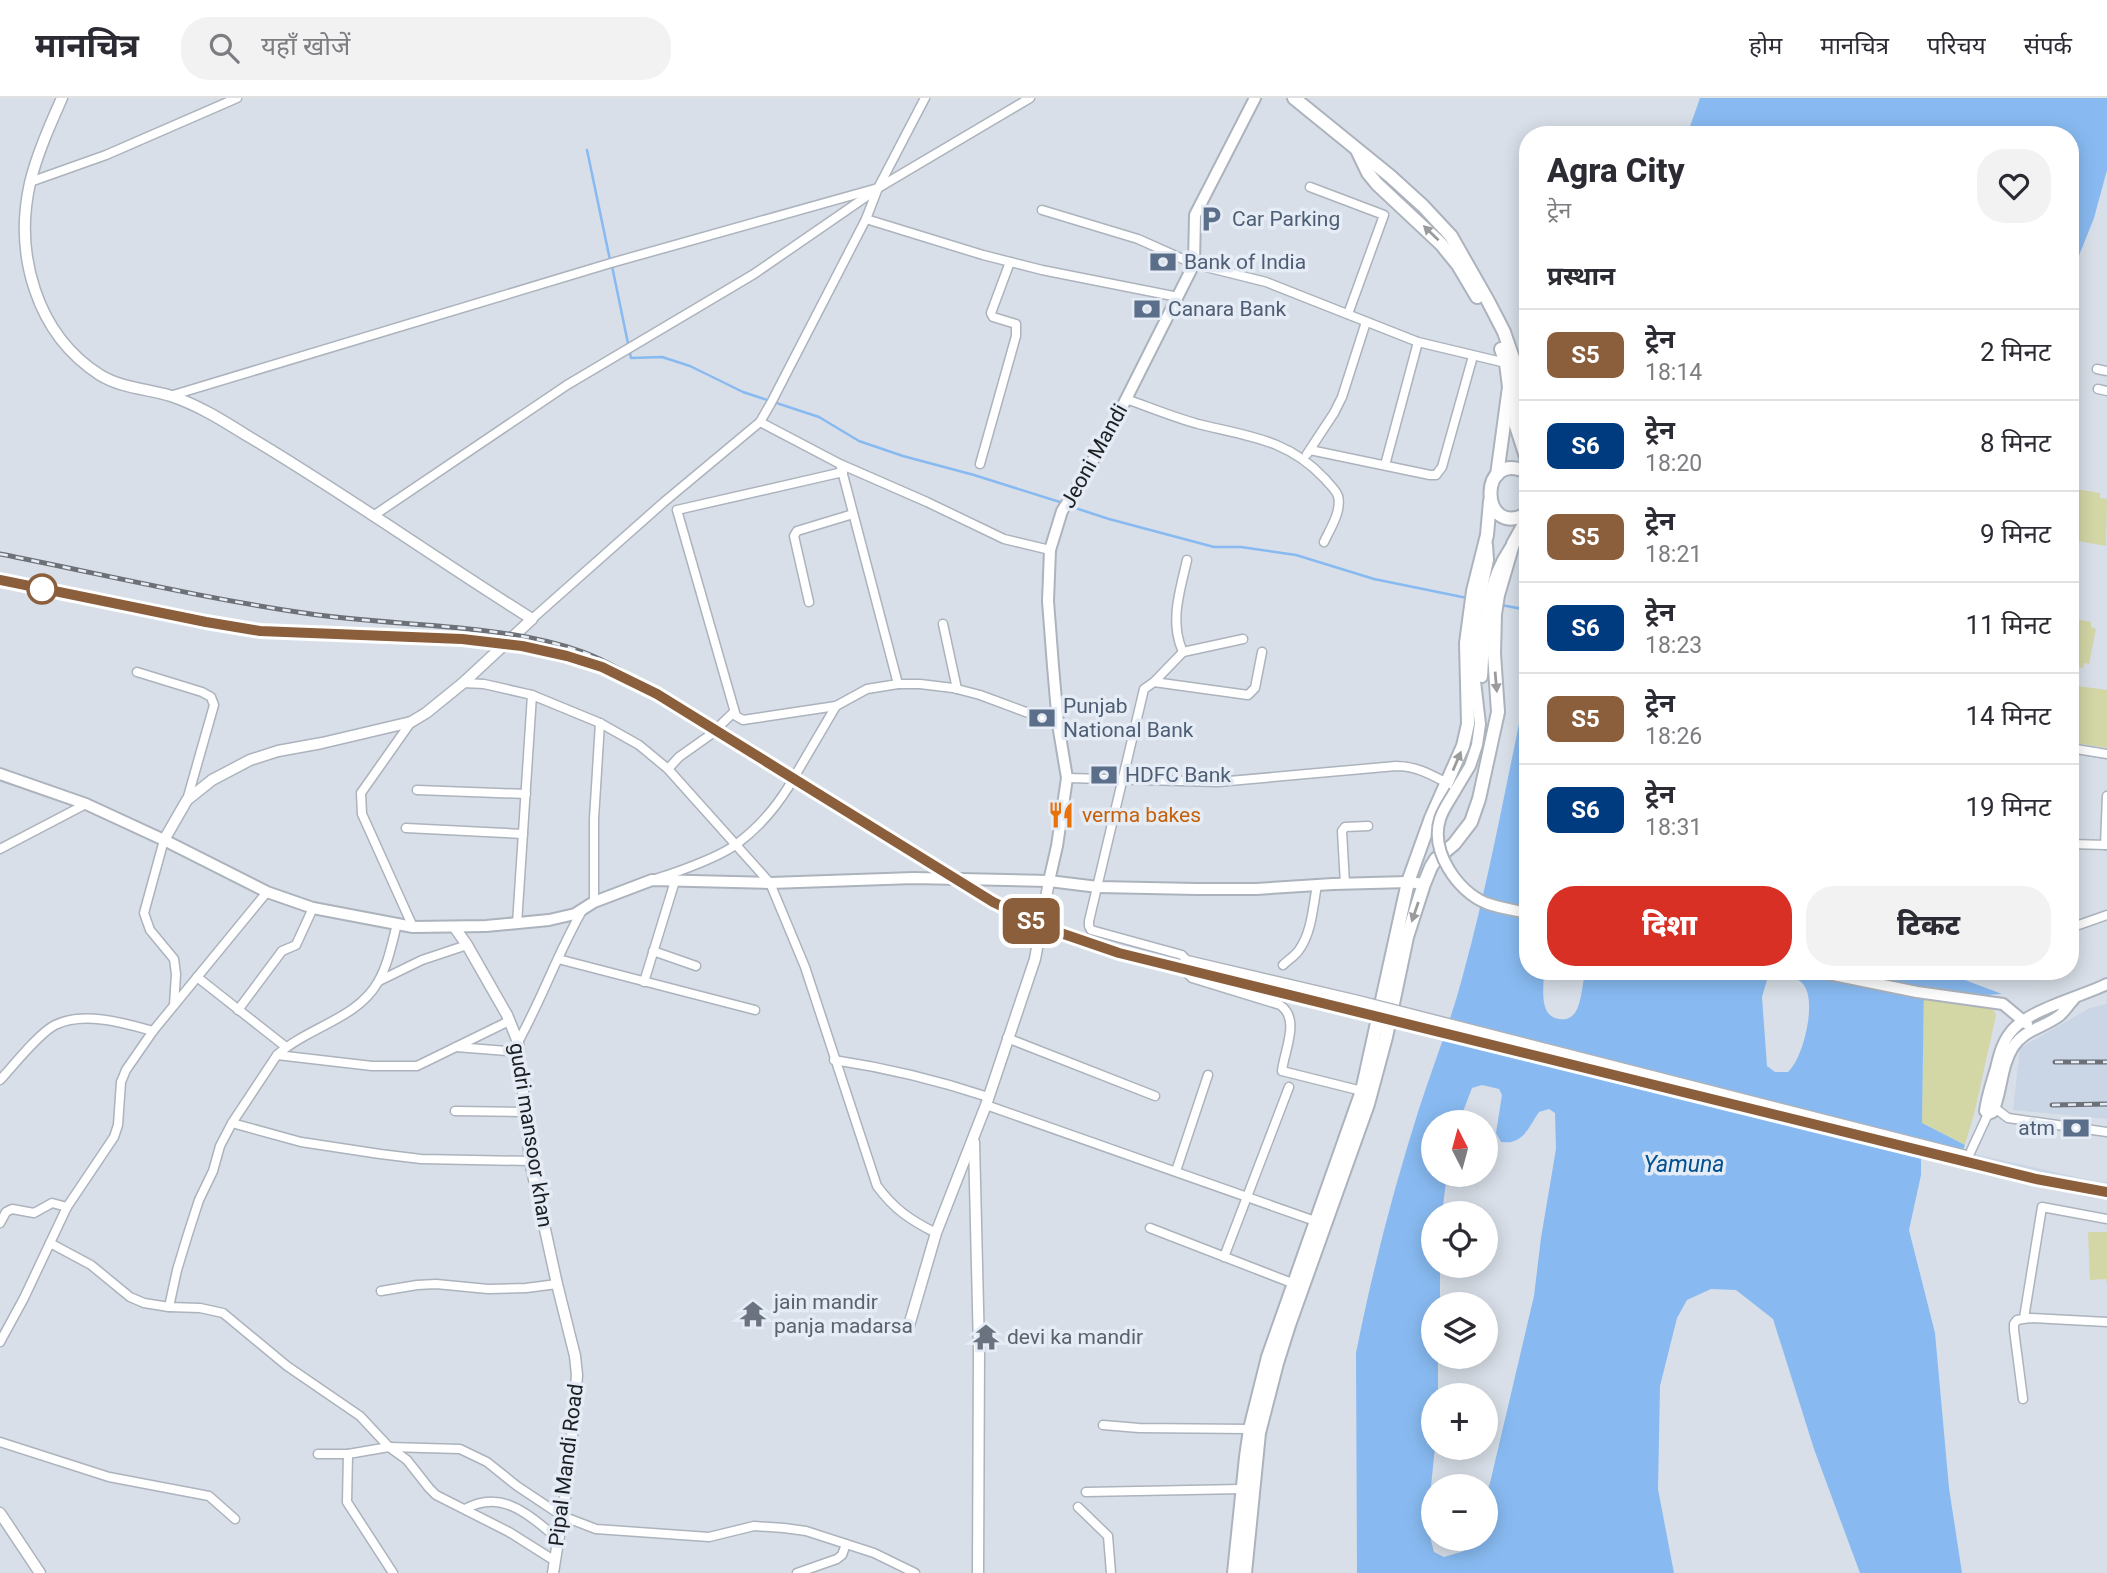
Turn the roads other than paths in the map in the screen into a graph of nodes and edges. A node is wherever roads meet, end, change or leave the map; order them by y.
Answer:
1 (62, 98) edge
2 (237, 98) edge
3 (925, 98) edge
4 (1030, 98) edge
5 (1255, 98) edge
6 (1294, 98) edge
7 (1355, 147) junction
8 (30, 182) junction
9 (1310, 187) dead end
10 (878, 188) junction
11 (1391, 199) junction
12 (1042, 210) dead end
13 (1384, 215) junction
14 (866, 219) junction
15 (1010, 262) junction
16 (1194, 264) junction
17 (1178, 297) junction
18 (1348, 314) junction
19 (1366, 322) junction
20 (1418, 342) junction
21 (1473, 356) junction
22 (1506, 363) junction
23 (2097, 369) dead end
24 (2107, 371) edge
25 (170, 396) junction
26 (1126, 399) junction
27 (760, 422) junction
28 (1519, 435) edge
29 (1310, 450) junction
30 (1304, 460) junction
31 (980, 464) dead end
32 (1385, 465) junction
33 (842, 468) junction
34 (1519, 471) edge
35 (1497, 475) junction
36 (1490, 501) junction
37 (664, 502) junction
38 (677, 510) junction
39 (853, 514) junction
40 (373, 516) junction
41 (1519, 517) edge
42 (1519, 532) edge
43 (1324, 542) dead end
44 (1050, 550) junction
45 (1187, 560) dead end
46 (1485, 593) junction
47 (809, 602) dead end
48 (1482, 612) junction
49 (532, 619) junction
50 (943, 624) dead end
51 (1244, 639) dead end
52 (1182, 652) junction
53 (1262, 652) dead end
54 (137, 672) dead end
55 (1154, 682) junction
56 (463, 683) junction
57 (898, 684) junction
58 (957, 689) junction
59 (532, 695) junction
60 (836, 706) junction
61 (734, 712) junction
62 (411, 722) junction
63 (600, 723) junction
64 (1058, 724) junction
65 (2079, 749) edge
66 (2107, 754) edge
67 (668, 769) junction
68 (0, 774) edge
69 (1067, 778) junction
70 (1122, 779) junction
71 (1451, 787) junction
72 (417, 790) dead end
73 (526, 794) junction
74 (2107, 796) edge
75 (187, 800) junction
76 (86, 804) junction
77 (1368, 826) dead end
78 (406, 828) dead end
79 (523, 834) junction
80 (164, 840) junction
81 (2079, 844) edge
82 (737, 845) junction
83 (2106, 845) edge
84 (0, 849) edge
85 (652, 880) junction
86 (675, 881) junction
87 (1049, 881) junction
88 (1408, 882) junction
89 (770, 883) junction
90 (1345, 884) junction
91 (1424, 884) junction
92 (1317, 885) junction
93 (1098, 887) junction
94 (267, 892) junction
95 (589, 905) junction
96 (313, 908) junction
97 (1519, 911) edge
98 (2107, 915) edge
99 (397, 924) junction
100 (517, 924) junction
101 (2079, 925) edge
102 (413, 927) junction
103 (455, 928) junction
104 (467, 945) junction
105 (653, 951) junction
106 (558, 959) junction
107 (1283, 965) dead end
108 (696, 966) dead end
109 (1187, 973) dead end
110 (197, 977) junction
111 (1858, 980) edge
112 (379, 981) junction
113 (644, 982) junction
114 (2107, 984) edge
115 (174, 1005) junction
116 (238, 1010) junction
117 (755, 1010) dead end
118 (509, 1021) junction
119 (2028, 1025) junction
120 (153, 1031) junction
121 (1007, 1038) junction
122 (286, 1047) junction
123 (456, 1047) junction
124 (518, 1047) junction
125 (277, 1055) junction
126 (834, 1060) junction
127 (1208, 1075) dead end
128 (0, 1080) edge
129 (1289, 1087) dead end
130 (1362, 1091) junction
131 (1154, 1096) dead end
132 (987, 1101) junction
133 (455, 1111) dead end
134 (1991, 1111) junction
135 (524, 1112) junction
136 (232, 1123) junction
137 (2107, 1132) edge
138 (974, 1138) junction
139 (530, 1161) junction
140 (1176, 1171) junction
141 (1247, 1197) junction
142 (66, 1207) junction
143 (2107, 1219) edge
144 (1315, 1221) junction
145 (0, 1223) edge
146 (1150, 1228) dead end
147 (936, 1233) junction
148 (50, 1243) junction
149 (1224, 1257) junction
150 (1292, 1283) junction
151 (557, 1284) junction
152 (381, 1291) dead end
153 (169, 1307) junction
154 (2024, 1318) junction
155 (2107, 1322) edge
156 (908, 1329) dead end
157 (0, 1342) edge
158 (575, 1356) joint
159 (2023, 1399) dead end
160 (1104, 1425) dead end
161 (1250, 1429) junction
162 (0, 1442) edge
163 (389, 1447) junction
164 (318, 1454) dead end
165 (348, 1454) junction
166 (1241, 1489) junction
167 (1086, 1492) dead end
168 (1078, 1507) dead end
169 (465, 1509) junction
170 (0, 1513) edge
171 (562, 1516) junction
172 (235, 1519) dead end
173 (558, 1539) junction
174 (846, 1544) junction
175 (555, 1561) junction
176 (40, 1573) edge
177 (393, 1573) edge
178 (553, 1573) edge
179 (797, 1573) edge
180 (915, 1573) edge
181 (978, 1573) edge
182 (1111, 1573) edge
183 (1234, 1573) edge
184 (1245, 1573) edge

1 - 8 street
2 - 8 street
3 - 10 street
4 - 10 street
5 - 16 main road, Jeoni Mandi
6 - 7 main road
7 - 11 main road
7 - 28 main road
8 - 25 street
9 - 13 street
10 - 14 street
10 - 25 street
10 - 40 street
11 - 13 street
22 -> 11 main road
12 - 16 street
13 - 18 street
14 - 15 street
14 - 27 street
15 - 17 street
15 - 31 street
16 - 17 main road, Jeoni Mandi
16 - 18 street
17 - 26 main road, Jeoni Mandi
18 - 19 street
19 - 20 street
19 - 29 street
20 - 21 street
20 - 32 street
21 - 22 street
21 - 32 street
22 - 35 main road
23 - 24 street
25 - 40 street
26 - 30 street
26 - 44 main road, Jeoni Mandi
27 - 33 street
27 - 37 street
29 - 30 street
29 - 32 street
30 - 43 street
33 - 38 street
33 - 39 street
33 - 44 street
34 - 35 main road
35 - 36 main road
36 - 41 main road
36 - 46 main road
37 - 38 street
37 - 49 street
38 - 61 street
39 - 47 street
39 - 57 street
40 - 49 street
42 - 46 main road
44 - 64 main road, Jeoni Mandi
45 - 52 street
46 - 48 main road
46 - 48 main road
71 -> 48 main road
48 - 71 main road
48 -> 91 main road
49 - 56 street
50 - 58 street
51 - 52 street
52 - 55 street
53 - 55 street
54 - 75 street
55 - 70 street
56 - 59 street
56 - 62 street
57 - 58 street
57 - 60 street
58 - 64 street
59 - 63 street
59 - 73 street
60 - 61 street
60 - 82 street, bridge
61 - 67 street
62 - 75 street
62 - 102 street
63 - 67 street
63 - 95 street
64 - 69 main road, Jeoni Mandi
65 - 66 street
67 - 82 street
68 - 76 main road
69 - 70 street
69 - 87 main road, Jeoni Mandi
70 - 71 street
70 - 93 street
71 - 88 main road
71 - 97 main road, bridge
72 - 73 street
73 - 79 street
74 - 83 street
75 - 80 street
76 - 80 main road
76 - 84 street
77 - 90 street
78 - 79 street
79 - 100 street
80 - 94 main road
80 - 115 street
81 - 83 street
82 - 85 street
82 - 89 street
85 - 86 main road
85 - 95 main road
86 - 89 main road
86 - 105 street
87 - 89 main road
87 - 93 main road
87 - 121 street
88 - 90 main road
88 - 91 main road
88 - 130 main road
89 - 126 street
90 - 92 main road
91 -> 184 main road
92 - 93 main road
92 - 107 street
93 - 134 street, bridge
94 - 96 main road
94 - 110 street
95 - 100 main road
95 - 106 street
96 - 99 main road
96 - 116 street
98 - 101 street
99 - 102 main road
99 - 112 street
100 - 103 main road
102 - 103 main road
103 - 104 street, gudri mansoor khan
104 - 112 street
104 - 118 street, gudri mansoor khan
105 - 108 street
105 - 113 street
106 - 113 street
106 - 124 street
109 - 130 street
110 - 115 street
110 - 116 street
111 - 119 main road
112 - 122 street
113 - 117 street
114 - 119 main road
115 - 120 street
116 - 122 street
118 - 123 street
118 - 124 street, gudri mansoor khan
119 - 134 main road
120 - 128 street
120 - 142 street
121 - 131 street
121 - 132 street
122 - 125 street
123 - 124 street
123 - 125 street
124 - 135 street, gudri mansoor khan
125 - 136 street
126 - 132 street
126 - 147 street
127 - 140 street
129 - 141 street
130 - 144 main road
132 - 138 street
132 - 140 street
133 - 135 street
134 - 137 street
135 - 139 street, gudri mansoor khan
136 - 139 street
136 - 153 street
138 - 147 street
138 - 181 street
139 - 151 street, gudri mansoor khan
140 - 141 street
141 - 144 street
141 - 149 street
142 - 145 street
142 - 148 street
143 - 154 street
144 - 150 main road
146 - 149 street
147 - 156 street
148 - 153 street
148 - 157 street
149 - 150 street
150 - 161 main road
151 - 152 street
151 - 158 street, gudri mansoor khan
153 - 163 street
154 - 155 street
154 - 159 street
158 - 171 street, Pipal Mandi Road
160 - 161 street
161 - 166 main road
162 - 172 street
163 - 165 street
163 - 169 street
163 - 171 street
164 - 165 street
165 - 177 street
166 - 167 street
166 - 183 main road
168 - 182 street
169 - 173 street
169 - 175 street
170 - 176 street
171 - 173 street, Pipal Mandi Road
171 - 174 street
173 - 175 street, Pipal Mandi Road
174 - 179 street
174 - 180 street
175 - 178 street, Pipal Mandi Road

